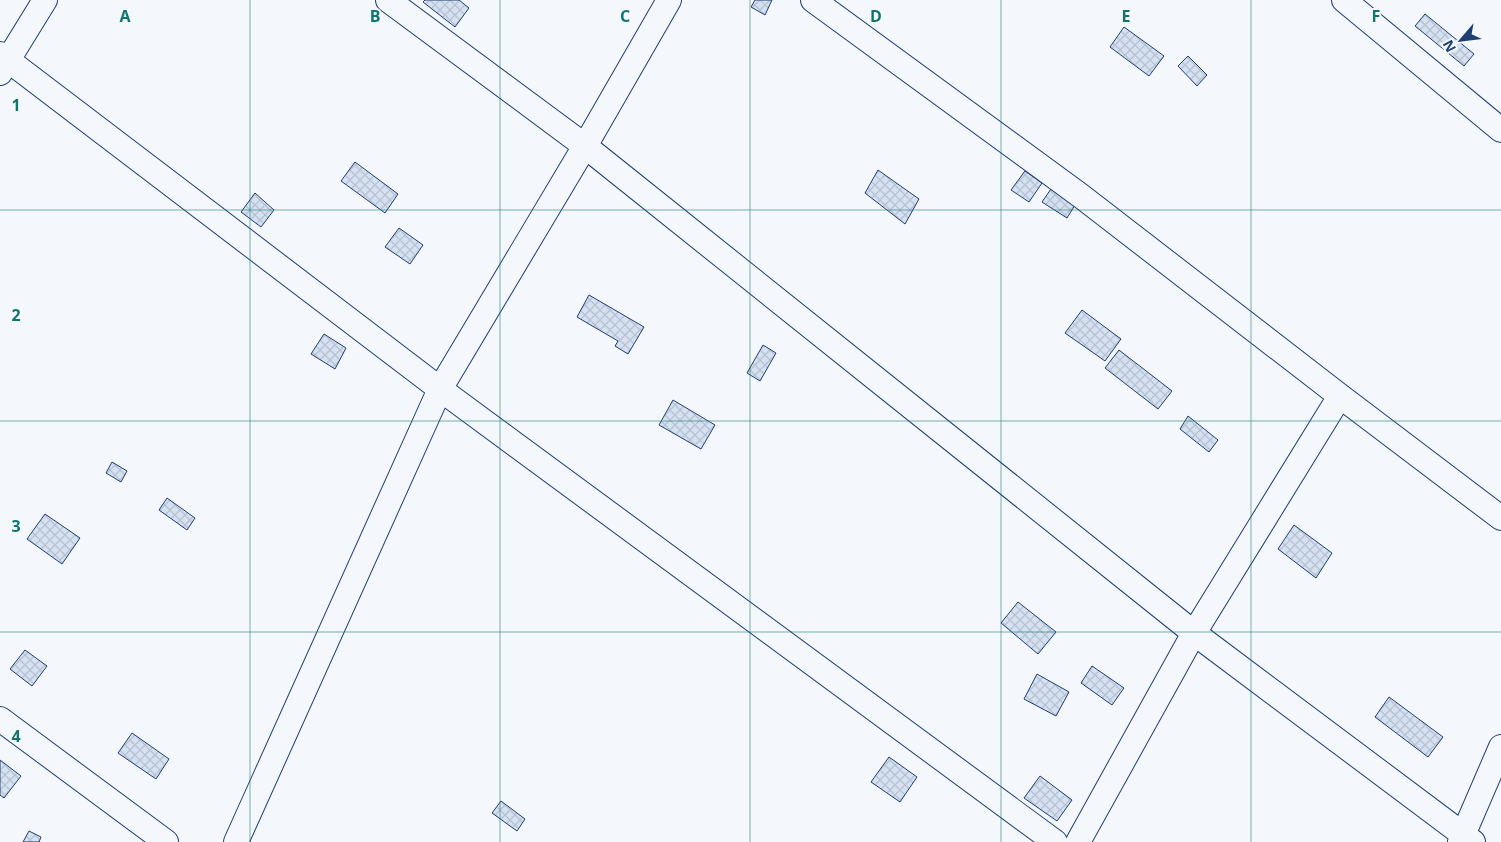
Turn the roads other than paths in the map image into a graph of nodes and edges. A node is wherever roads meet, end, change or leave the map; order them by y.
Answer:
1 (45, 0) edge
2 (388, 0) edge
3 (669, 0) edge
4 (813, 0) edge
5 (1344, 0) edge
6 (3, 62) edge
7 (1501, 130) edge
8 (585, 146) junction
9 (440, 389) junction
10 (1340, 396) junction
11 (1501, 518) edge
12 (1194, 633) junction
13 (0, 719) edge
14 (1501, 747) edge
15 (1466, 840) edge
16 (166, 842) edge
17 (236, 842) edge
18 (1056, 842) edge
19 (1078, 842) edge

1 - 6 street
2 - 8 street
3 - 8 street
4 - 10 street
5 - 7 street
6 - 9 street
8 - 9 street
8 - 12 street
9 - 17 street
9 - 18 street
10 - 11 street
10 - 12 street
12 - 15 street
12 - 19 street
13 - 16 street
14 - 15 street

